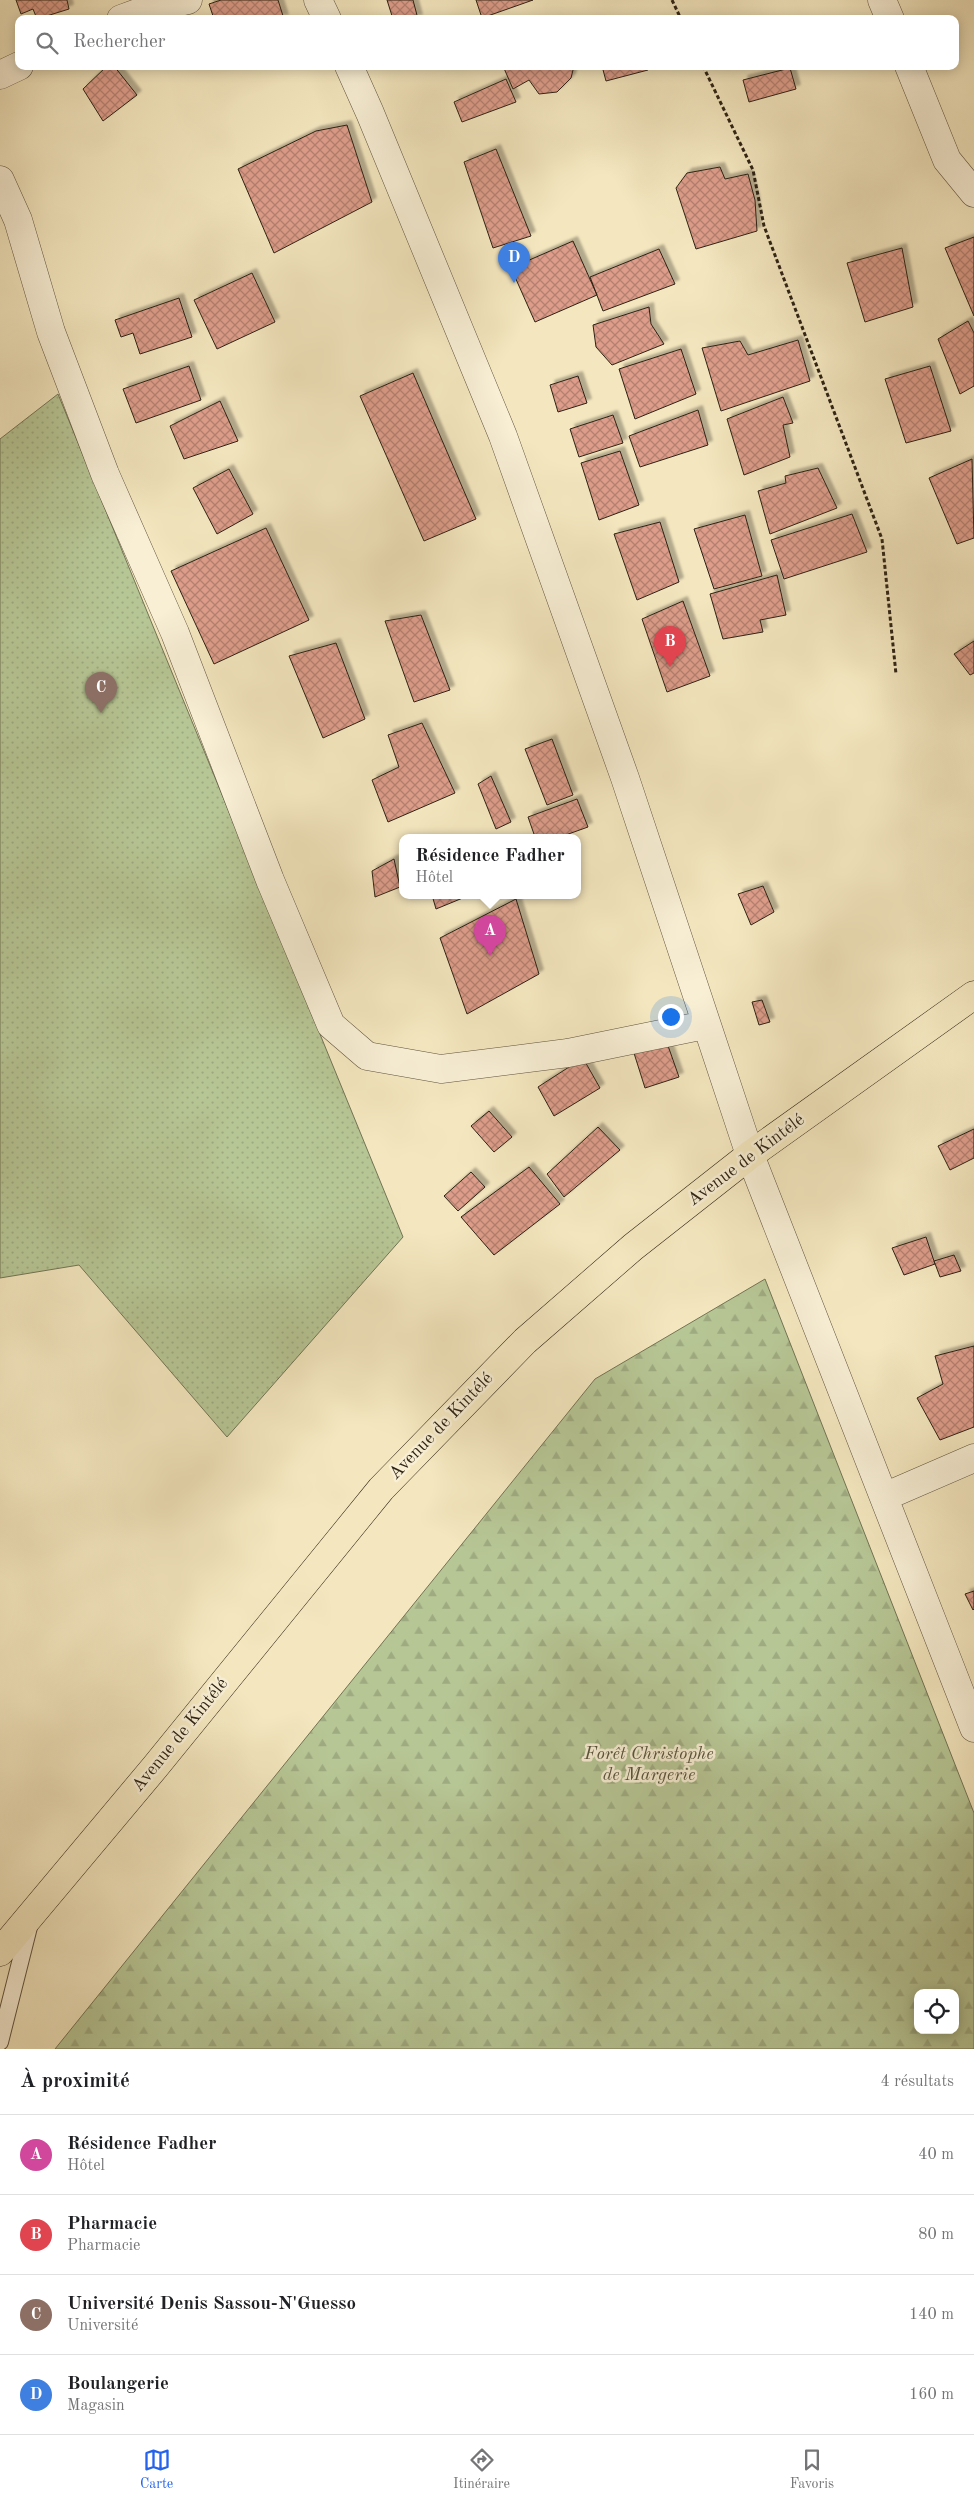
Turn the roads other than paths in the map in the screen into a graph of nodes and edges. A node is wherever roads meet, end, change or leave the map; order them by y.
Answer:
1 (188, 0) edge
2 (318, 0) edge
3 (882, 0) edge
4 (132, 15) edge
5 (324, 15) edge
6 (888, 15) edge
7 (15, 68) edge
8 (351, 70) edge
9 (911, 70) edge
10 (0, 75) edge
11 (0, 180) edge
12 (974, 193) edge
13 (974, 995) edge
14 (706, 1025) junction
15 (750, 1155) junction
16 (974, 1458) edge
17 (884, 1497) junction
18 (974, 1728) edge
19 (32, 1913) junction
20 (0, 1952) edge
21 (0, 2042) edge

1 - 4 street
2 - 5 street
3 - 6 street
7 - 10 street
8 - 14 street
9 - 12 street
11 - 14 street
13 - 15 main road, Avenue de Kintélé
14 - 15 street
15 - 17 street
15 - 19 main road, Avenue de Kintélé
16 - 17 street
17 - 18 street
19 - 20 main road, Avenue de Kintélé
19 - 21 lane

